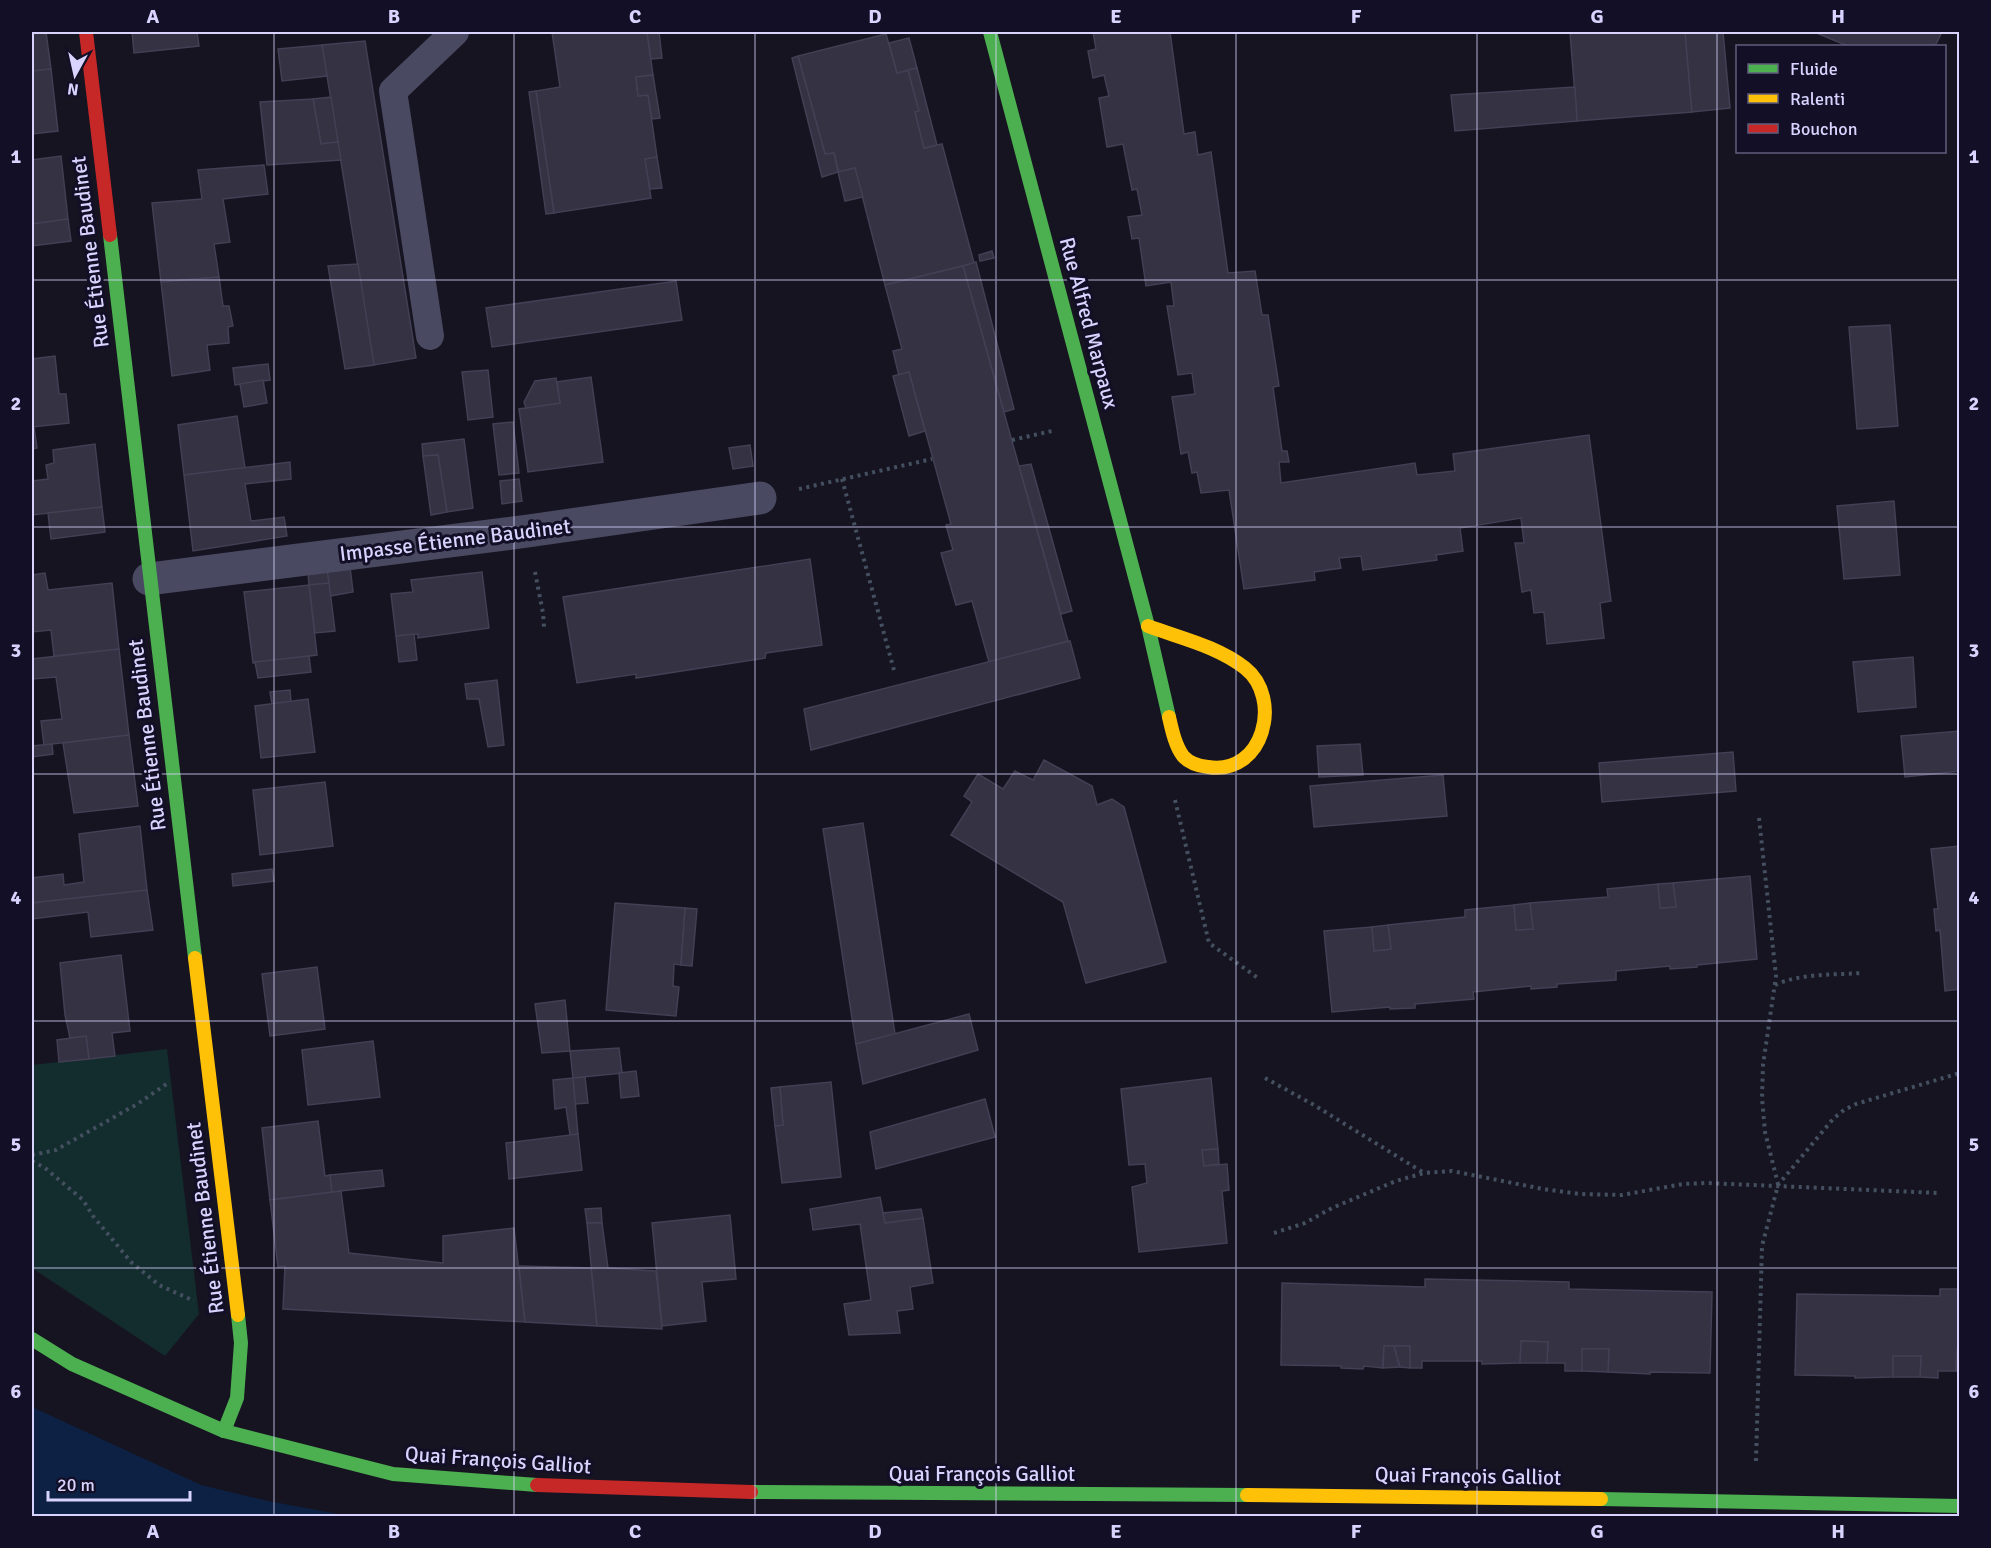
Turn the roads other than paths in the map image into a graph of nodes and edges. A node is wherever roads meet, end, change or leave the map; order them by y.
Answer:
1 (86, 32) edge
2 (454, 32) edge
3 (990, 32) edge
4 (430, 336) dead end
5 (760, 498) road end
6 (149, 579) junction
7 (1148, 626) junction
8 (32, 1339) edge
9 (224, 1431) junction
10 (1959, 1506) edge

1 - 6 street, Rue Étienne Baudinet
2 - 4 lane
3 - 7 street, Rue Alfred Marpaux
5 - 6 street, Impasse Étienne Baudinet
6 - 9 street, Rue Étienne Baudinet
7 - 7 street, Rue Alfred Marpaux
8 - 9 street, Quai François Galliot
9 - 10 street, Quai François Galliot

